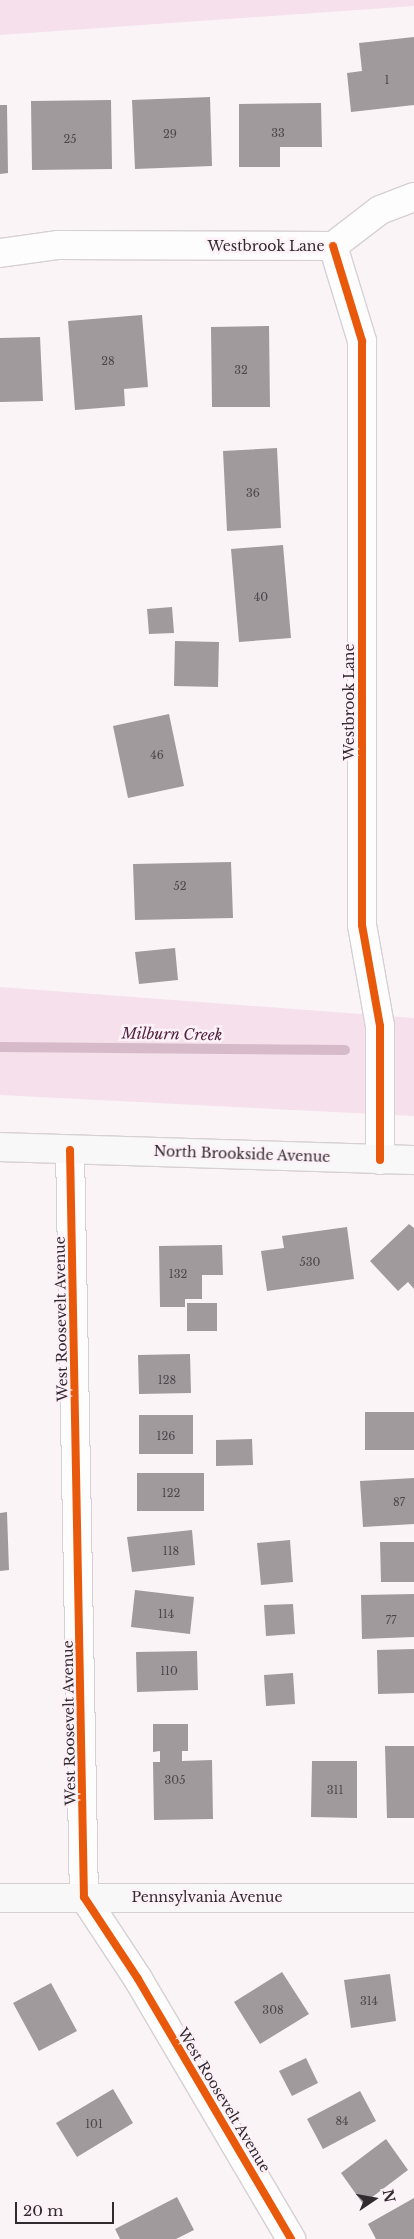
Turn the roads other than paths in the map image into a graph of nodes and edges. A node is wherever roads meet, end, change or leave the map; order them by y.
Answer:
1 (414, 197) edge
2 (333, 246) junction
3 (0, 253) edge
4 (0, 1147) edge
5 (70, 1150) junction
6 (380, 1160) junction
7 (414, 1160) edge
8 (84, 1897) junction
9 (0, 1898) edge
10 (414, 1898) edge
11 (291, 2239) edge

1 - 2 street
2 - 3 street, Westbrook Lane
2 - 6 street, Westbrook Lane
4 - 5 main road, North Brookside Avenue
5 - 6 main road, North Brookside Avenue
5 - 8 street, West Roosevelt Avenue
6 - 7 main road, North Brookside Avenue
8 - 9 main road, Pennsylvania Avenue
8 - 10 main road, Pennsylvania Avenue
8 - 11 street, West Roosevelt Avenue

